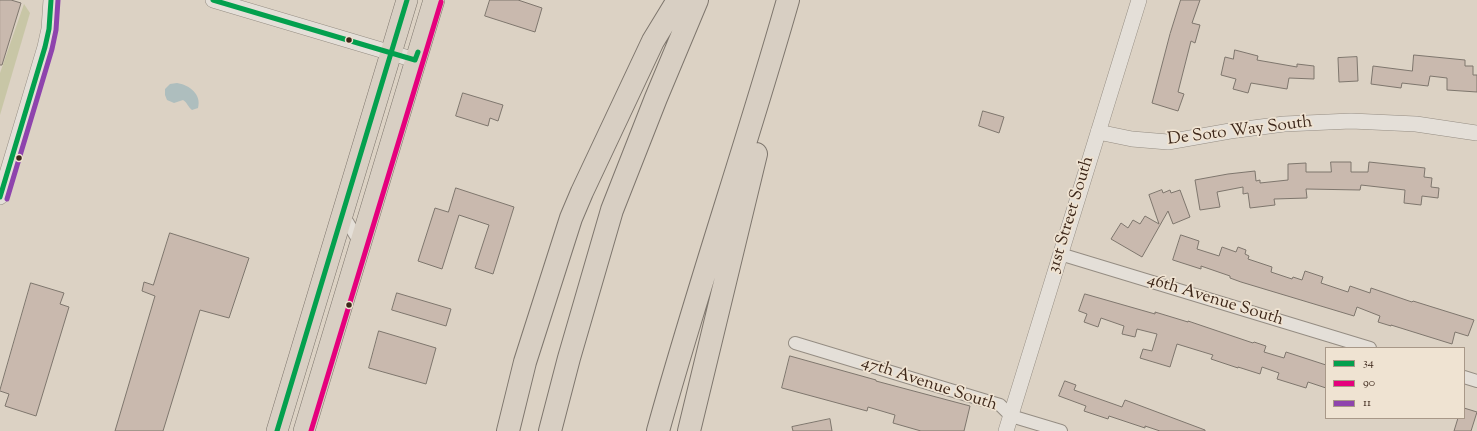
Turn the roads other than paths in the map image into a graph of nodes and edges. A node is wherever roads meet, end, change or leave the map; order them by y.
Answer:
1 (51, 0) edge
2 (213, 0) edge
3 (407, 0) edge
4 (434, 0) edge
5 (678, 0) edge
6 (697, 0) edge
7 (788, 0) edge
8 (1138, 0) edge
9 (391, 53) junction
10 (415, 60) junction
11 (766, 80) junction
12 (1098, 132) junction
13 (1477, 133) edge
14 (0, 197) edge
15 (342, 213) junction
16 (360, 243) junction
17 (1060, 254) junction
18 (795, 343) dead end
19 (1367, 347) edge
20 (525, 362) junction
21 (1465, 377) edge
22 (1477, 380) edge
23 (1011, 416) junction
24 (277, 431) edge
25 (304, 431) edge
26 (496, 431) edge
27 (508, 431) edge
28 (550, 431) edge
29 (658, 431) edge
30 (689, 431) edge
31 (1006, 431) edge
32 (1061, 431) edge

1 - 14 street
2 - 9 street
3 - 9 highway
4 - 10 highway
5 - 20 highway
6 - 28 highway
7 - 11 highway
8 - 12 street, 31st Street South
9 - 10 street
9 - 15 highway
10 - 16 highway
11 - 29 highway
11 - 30 highway
12 - 13 street, De Soto Way South
12 - 17 street, 31st Street South
15 - 16 street
15 - 24 highway
16 - 25 highway
17 - 19 street, 46th Avenue South
17 - 23 street, 31st Street South
18 - 23 street, 47th Avenue South
20 - 26 highway
20 - 27 highway
21 - 22 street
23 - 31 street, 31st Street South
23 - 32 street, 47th Avenue South

